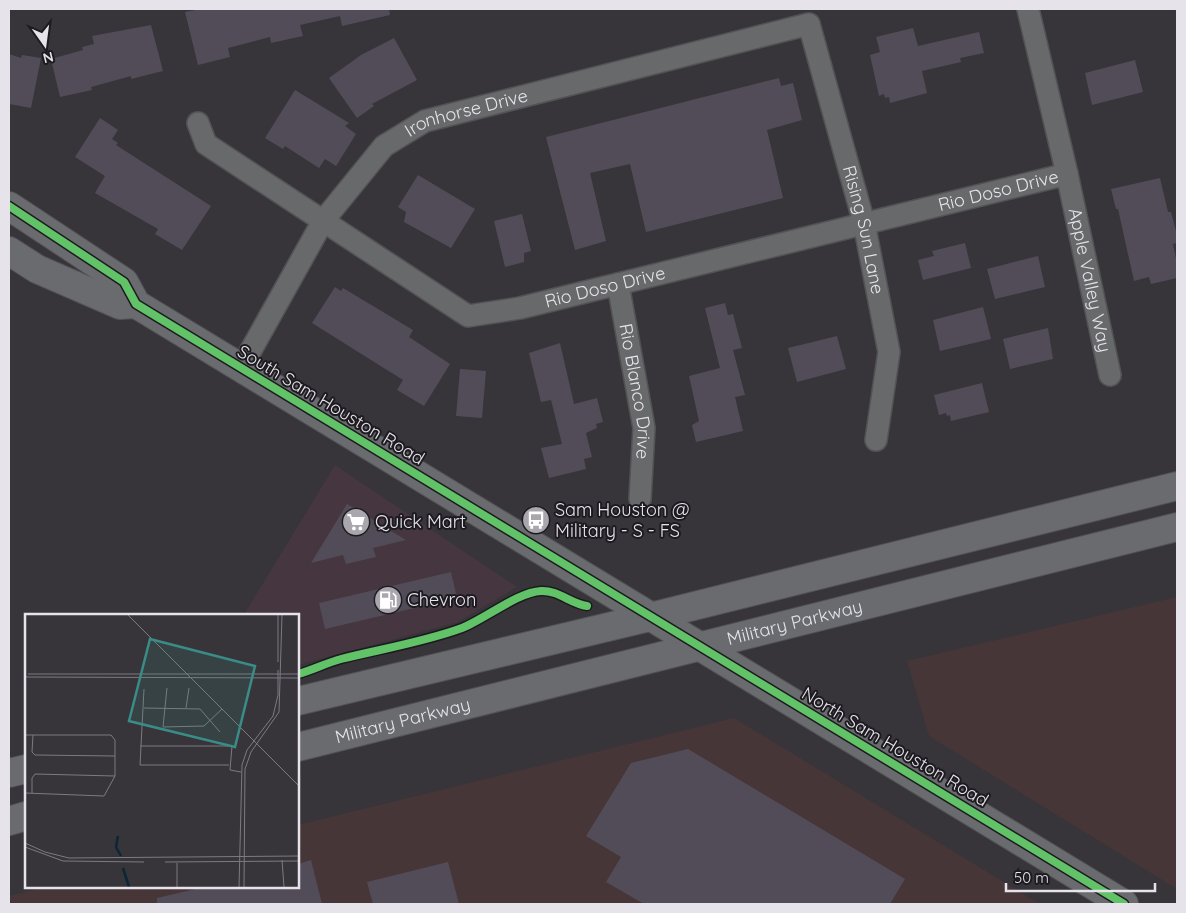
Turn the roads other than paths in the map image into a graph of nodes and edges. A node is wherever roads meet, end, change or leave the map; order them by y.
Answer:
1 (1028, 9) edge
2 (809, 24) joint
3 (198, 123) dead end
4 (1067, 174) junction
5 (9, 206) edge
6 (324, 221) junction
7 (864, 224) junction
8 (9, 251) edge
9 (618, 284) junction
10 (136, 304) junction
11 (241, 368) junction
12 (1110, 375) dead end
13 (876, 440) dead end
14 (1177, 486) edge
15 (640, 499) dead end
16 (1177, 526) edge
17 (650, 617) junction
18 (698, 646) junction
19 (299, 701) edge
20 (299, 747) edge
21 (25, 769) edge
22 (9, 773) edge
23 (25, 816) edge
24 (9, 820) edge
25 (1124, 904) edge

1 - 4 street, Apple Valley Way
2 - 6 street, Ironhorse Drive
2 - 7 street, Rising Sun Lane
3 - 6 street, Rio Doso Drive
4 - 7 street, Rio Doso Drive
4 - 12 street, Apple Valley Way
5 - 10 main road
6 - 9 street, Rio Doso Drive
6 - 11 street, Ironhorse Drive
7 - 9 street, Rio Doso Drive
7 - 13 street, Rising Sun Lane
8 - 10 main road, South Sam Houston Road
9 - 15 street, Rio Blanco Drive
10 - 11 main road, South Sam Houston Road
11 - 17 main road, South Sam Houston Road
14 - 17 main road
16 - 18 main road, Military Parkway
17 - 18 main road, North Sam Houston Road
17 - 19 main road
18 - 20 main road, Military Parkway
18 - 25 main road, North Sam Houston Road
21 - 22 main road
23 - 24 main road

